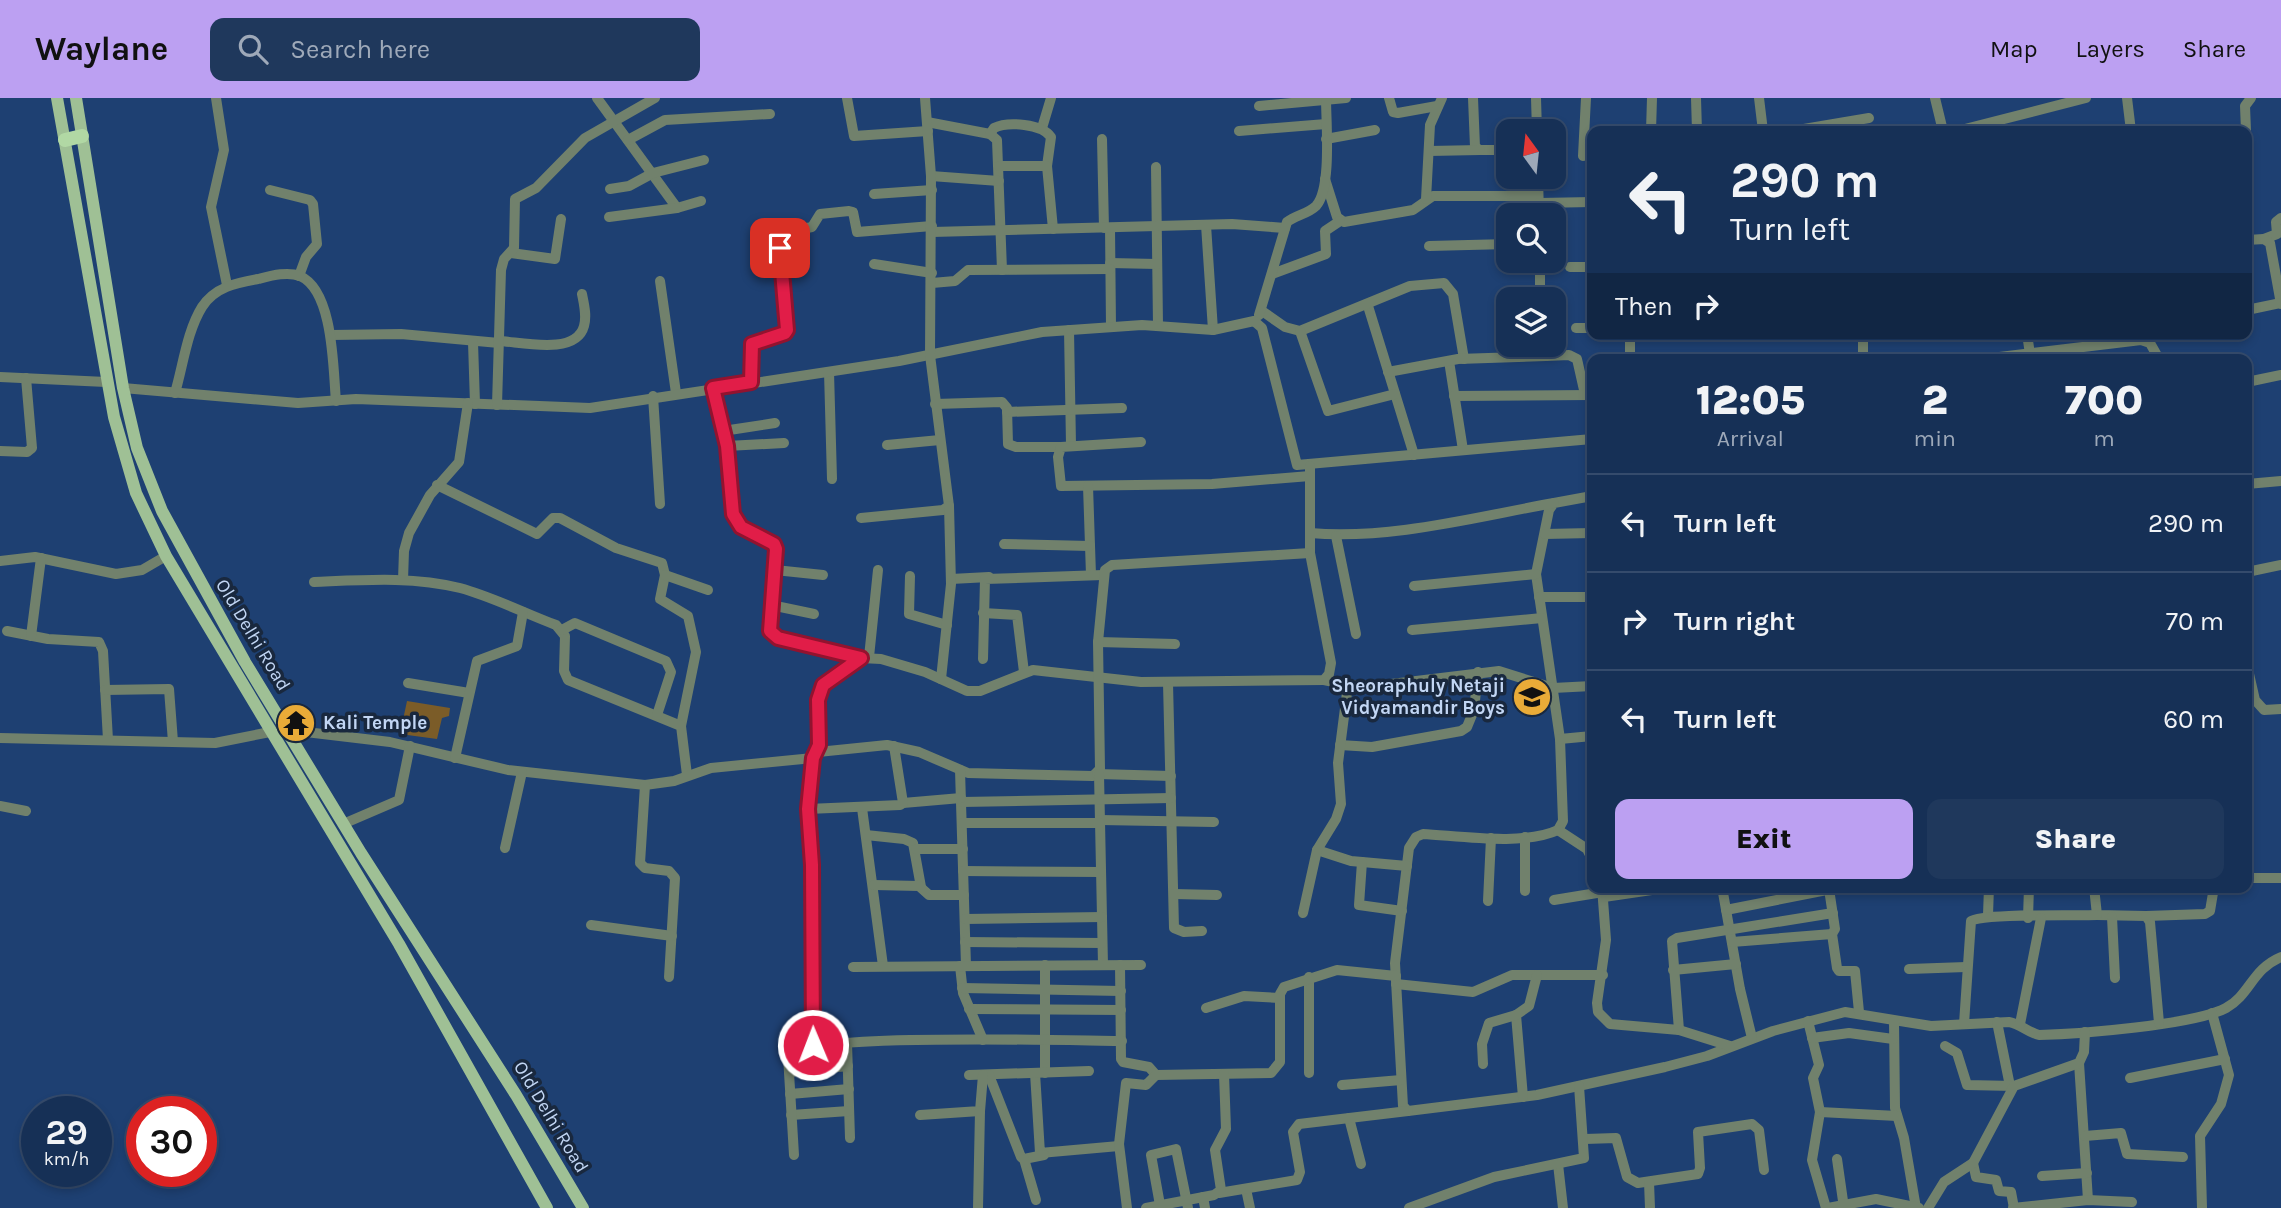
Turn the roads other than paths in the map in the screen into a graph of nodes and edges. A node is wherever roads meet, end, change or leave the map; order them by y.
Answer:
1 (57, 98) edge
2 (76, 98) edge
3 (216, 98) edge
4 (597, 98) edge
5 (655, 98) edge
6 (847, 98) edge
7 (925, 98) edge
8 (1052, 98) edge
9 (1346, 98) edge
10 (1389, 98) edge
11 (1473, 98) edge
12 (1536, 98) edge
13 (1586, 98) edge
14 (1651, 98) edge
15 (1696, 98) edge
16 (1759, 98) edge
17 (1935, 98) edge
18 (2086, 98) edge
19 (2127, 98) edge
20 (2251, 98) edge
21 (1326, 99) edge
22 (1440, 102) edge
23 (2055, 102) edge
24 (1259, 106) dead end
25 (770, 114) dead end
26 (1869, 118) dead end
27 (1537, 119) edge
28 (612, 120) junction
29 (1326, 124) junction
30 (1651, 126) edge
31 (1697, 126) edge
32 (1762, 126) edge
33 (1822, 126) edge
34 (1942, 126) edge
35 (1993, 126) edge
36 (2130, 126) edge
37 (2246, 126) edge
38 (928, 127) junction
39 (1042, 128) junction
40 (1375, 130) dead end
41 (1239, 131) dead end
42 (990, 134) junction
43 (82, 136) junction
44 (1101, 139) dead end
45 (1326, 139) junction
46 (65, 140) junction
47 (628, 140) junction
48 (1480, 150) junction
49 (1496, 150) edge
50 (1429, 152) junction
51 (1583, 156) dead end
52 (704, 160) dead end
53 (999, 166) junction
54 (1047, 166) junction
55 (1156, 167) dead end
56 (653, 173) junction
57 (932, 177) junction
58 (1325, 179) junction
59 (999, 181) junction
60 (1539, 189) edge
61 (270, 190) dead end
62 (610, 190) dead end
63 (932, 190) junction
64 (874, 194) dead end
65 (1426, 199) junction
66 (1539, 199) junction
67 (701, 201) dead end
68 (1587, 202) edge
69 (1539, 203) edge
70 (677, 208) junction
71 (609, 217) dead end
72 (2281, 218) edge
73 (561, 219) dead end
74 (1340, 221) junction
75 (1206, 225) junction
76 (1157, 227) junction
77 (1107, 228) junction
78 (1285, 228) junction
79 (932, 229) junction
80 (1052, 229) junction
81 (1000, 231) junction
82 (2264, 239) junction
83 (2252, 240) edge
84 (1496, 244) edge
85 (1429, 246) dead end
86 (511, 253) junction
87 (874, 264) dead end
88 (1157, 264) junction
89 (1110, 266) junction
90 (1570, 267) dead end
91 (1587, 267) edge
92 (1002, 270) junction
93 (1272, 274) junction
94 (299, 276) junction
95 (932, 279) junction
96 (660, 281) dead end
97 (228, 285) junction
98 (582, 294) dead end
99 (2281, 303) edge
100 (1368, 306) junction
101 (2252, 309) edge
102 (1262, 311) junction
103 (1254, 321) junction
104 (1158, 325) junction
105 (1111, 327) junction
106 (1587, 327) edge
107 (1576, 328) dead end
108 (1069, 330) junction
109 (1213, 330) junction
110 (1300, 331) junction
111 (331, 335) junction
112 (2028, 340) edge
113 (2141, 340) edge
114 (2141, 340) edge
115 (474, 342) junction
116 (499, 342) junction
117 (2030, 354) joint
118 (2156, 354) edge
119 (930, 355) junction
120 (1566, 355) edge
121 (1519, 357) edge
122 (1464, 359) junction
123 (1449, 360) junction
124 (829, 372) junction
125 (1388, 372) junction
126 (2281, 375) edge
127 (0, 377) edge
128 (26, 378) junction
129 (2252, 381) edge
130 (106, 382) junction
131 (751, 382) junction
132 (123, 388) junction
133 (713, 388) junction
134 (1587, 392) edge
135 (175, 393) junction
136 (676, 393) junction
137 (1395, 394) junction
138 (1587, 395) edge
139 (653, 396) junction
140 (1454, 396) junction
141 (336, 401) junction
142 (471, 403) junction
143 (935, 404) junction
144 (497, 405) junction
145 (1122, 408) dead end
146 (1071, 410) junction
147 (1007, 412) junction
148 (775, 423) dead end
149 (723, 431) junction
150 (1587, 439) edge
151 (940, 440) junction
152 (1140, 442) dead end
153 (784, 443) dead end
154 (887, 445) dead end
155 (727, 446) junction
156 (1066, 446) junction
157 (1463, 450) junction
158 (0, 451) edge
159 (1414, 455) junction
160 (1310, 471) junction
161 (832, 479) dead end
162 (2281, 481) edge
163 (2252, 484) edge
164 (437, 485) junction
165 (1088, 486) junction
166 (1587, 497) edge
167 (1554, 503) junction
168 (660, 504) dead end
169 (949, 506) junction
170 (861, 518) dead end
171 (1310, 533) junction
172 (1587, 533) edge
173 (1545, 534) junction
174 (1336, 536) junction
175 (1004, 544) dead end
176 (1090, 546) junction
177 (1310, 553) junction
178 (166, 556) junction
179 (41, 558) junction
180 (0, 561) edge
181 (2281, 565) edge
182 (775, 570) junction
183 (878, 570) dead end
184 (2252, 571) edge
185 (1536, 574) junction
186 (665, 575) junction
187 (823, 575) dead end
188 (1091, 575) junction
189 (1102, 575) junction
190 (910, 576) dead end
191 (989, 577) junction
192 (951, 579) junction
193 (403, 580) junction
194 (314, 582) dead end
195 (1414, 586) dead end
196 (708, 590) dead end
197 (1539, 597) junction
198 (1587, 597) edge
199 (771, 606) junction
200 (523, 612) junction
201 (983, 613) junction
202 (814, 614) dead end
203 (1542, 618) junction
204 (947, 625) junction
205 (562, 630) junction
206 (1412, 630) dead end
207 (7, 631) dead end
208 (1356, 634) dead end
209 (31, 636) junction
210 (1098, 642) junction
211 (1175, 644) dead end
212 (865, 658) junction
213 (983, 659) dead end
214 (1024, 672) junction
215 (1478, 672) junction
216 (941, 679) junction
217 (1097, 679) junction
218 (1324, 680) junction
219 (408, 683) dead end
220 (1168, 683) junction
221 (2252, 683) edge
222 (1348, 685) junction
223 (1587, 686) edge
224 (1553, 688) junction
225 (105, 690) junction
226 (469, 693) junction
227 (2281, 709) edge
228 (657, 715) junction
229 (681, 726) junction
230 (289, 730) junction
231 (270, 732) junction
232 (1587, 736) edge
233 (0, 738) edge
234 (1560, 739) junction
235 (108, 740) junction
236 (173, 742) junction
237 (1340, 745) junction
238 (410, 746) junction
239 (894, 746) junction
240 (816, 755) junction
241 (455, 758) junction
242 (960, 771) junction
243 (522, 772) junction
244 (1098, 774) junction
245 (687, 775) junction
246 (1171, 776) junction
247 (645, 785) junction
248 (1099, 798) junction
249 (1171, 798) junction
250 (962, 800) junction
251 (903, 803) junction
252 (0, 806) edge
253 (862, 807) junction
254 (808, 809) junction
255 (26, 811) dead end
256 (1172, 819) junction
257 (1100, 821) junction
258 (1214, 822) dead end
259 (962, 823) junction
260 (344, 824) junction
261 (1558, 830) junction
262 (866, 835) junction
263 (1525, 837) junction
264 (1491, 838) junction
265 (505, 848) dead end
266 (916, 849) junction
267 (963, 849) junction
268 (1587, 849) edge
269 (1317, 850) junction
270 (1362, 862) junction
271 (1407, 866) junction
272 (963, 871) junction
273 (1101, 872) junction
274 (2252, 878) edge
275 (2281, 878) edge
276 (874, 885) junction
277 (921, 887) junction
278 (1525, 891) dead end
279 (1597, 893) edge
280 (1603, 893) edge
281 (1723, 893) edge
282 (1810, 893) edge
283 (1830, 893) edge
284 (1989, 893) edge
285 (2029, 893) edge
286 (2094, 893) edge
287 (2213, 893) edge
288 (1174, 894) junction
289 (964, 895) junction
290 (1217, 895) dead end
291 (1554, 900) dead end
292 (1488, 901) dead end
293 (1727, 910) junction
294 (1402, 911) junction
295 (1303, 913) dead end
296 (1833, 914) junction
297 (1987, 915) junction
298 (2096, 915) junction
299 (2146, 916) junction
300 (1102, 917) junction
301 (2112, 917) junction
302 (2028, 918) junction
303 (2041, 918) junction
304 (965, 919) junction
305 (591, 925) dead end
306 (1202, 931) dead end
307 (1730, 931) junction
308 (1832, 934) junction
309 (672, 936) junction
310 (965, 942) junction
311 (1732, 942) junction
312 (1102, 943) junction
313 (2281, 957) edge
314 (1736, 964) junction
315 (1045, 965) junction
316 (1103, 965) junction
317 (1120, 965) junction
318 (1141, 965) dead end
319 (963, 966) junction
320 (853, 967) dead end
321 (883, 967) junction
322 (1966, 967) junction
323 (1909, 969) dead end
324 (1673, 970) junction
325 (1537, 975) junction
326 (1603, 975) junction
327 (669, 977) dead end
328 (1308, 977) junction
329 (2115, 978) dead end
330 (1396, 980) junction
331 (962, 988) junction
332 (1045, 991) junction
333 (1121, 991) junction
334 (1280, 998) junction
335 (1206, 1008) dead end
336 (969, 1009) junction
337 (1045, 1010) junction
338 (1121, 1010) junction
339 (1859, 1012) junction
340 (2212, 1013) junction
341 (1516, 1015) junction
342 (1808, 1021) junction
343 (1894, 1021) junction
344 (1997, 1023) junction
345 (2159, 1023) junction
346 (1964, 1024) junction
347 (2020, 1024) junction
348 (1679, 1030) junction
349 (2085, 1032) junction
350 (1752, 1038) junction
351 (1812, 1038) junction
352 (1893, 1038) junction
353 (983, 1040) junction
354 (1045, 1041) junction
355 (1122, 1041) junction
356 (847, 1043) junction
357 (813, 1045) junction
358 (1730, 1046) junction
359 (1945, 1046) dead end
360 (2225, 1059) junction
361 (2079, 1063) junction
362 (1483, 1064) dead end
363 (848, 1066) junction
364 (1089, 1071) dead end
365 (789, 1072) junction
366 (1040, 1073) junction
367 (1309, 1073) dead end
368 (1224, 1074) junction
369 (970, 1075) dead end
370 (986, 1075) junction
371 (1156, 1075) junction
372 (2130, 1079) dead end
373 (1401, 1080) junction
374 (1342, 1085) dead end
375 (1579, 1086) junction
376 (2012, 1086) junction
377 (849, 1089) junction
378 (790, 1094) junction
379 (1523, 1097) junction
380 (849, 1111) junction
381 (980, 1111) junction
382 (1408, 1111) junction
383 (1820, 1112) junction
384 (791, 1115) junction
385 (920, 1115) dead end
386 (1897, 1116) junction
387 (1349, 1118) junction
388 (2085, 1136) junction
389 (850, 1138) dead end
390 (1585, 1139) junction
391 (1119, 1146) junction
392 (794, 1155) dead end
393 (1044, 1155) junction
394 (2183, 1157) dead end
395 (1024, 1159) junction
396 (1838, 1159) dead end
397 (1973, 1163) junction
398 (1361, 1164) dead end
399 (1558, 1164) junction
400 (1764, 1170) dead end
401 (2087, 1173) junction
402 (2042, 1176) dead end
403 (1648, 1182) junction
404 (1246, 1189) junction
405 (1219, 1193) junction
406 (1203, 1197) junction
407 (1037, 1200) dead end
408 (2088, 1200) junction
409 (2132, 1202) dead end
410 (1187, 1204) edge
411 (1160, 1205) junction
412 (2062, 1205) edge
413 (1844, 1206) edge
414 (547, 1208) edge
415 (583, 1208) edge
416 (978, 1208) edge
417 (1127, 1208) edge
418 (1146, 1208) edge
419 (1205, 1208) edge
420 (1250, 1208) edge
421 (1409, 1208) edge
422 (1563, 1208) edge
423 (1650, 1208) edge
424 (1827, 1208) edge
425 (1917, 1208) edge
426 (1928, 1208) edge
427 (2014, 1208) edge
428 (2202, 1208) edge

1 - 46 main road, Old Delhi Road
2 - 43 main road, Old Delhi Road
3 - 97 street
4 - 28 street
5 - 28 street
6 - 38 street
7 - 38 street
8 - 39 street
9 - 21 street
10 - 22 street
11 - 48 street
12 - 27 street
13 - 51 street
14 - 30 street
15 - 31 street
16 - 32 street
17 - 34 street
18 - 23 street
19 - 36 street
20 - 37 street
21 - 24 street
21 - 29 street
22 - 50 street
23 - 35 street
25 - 47 street
26 - 33 street
28 - 47 street
28 - 86 street
29 - 41 street
29 - 45 street
38 - 42 street
38 - 57 street
39 - 42 street
39 - 54 street
40 - 45 street
42 - 53 street
43 - 46 highway
43 - 132 main road, Old Delhi Road
44 - 77 street
45 - 58 street
46 - 130 main road, Old Delhi Road
47 - 56 street
48 - 49 street
48 - 50 street
50 - 65 street
52 - 56 street
53 - 54 street
53 - 59 street
54 - 80 street
55 - 76 street
56 - 62 street
56 - 70 street
57 - 59 street
57 - 63 street
58 - 74 street
58 - 78 street
59 - 81 street
60 - 66 street
61 - 94 street
63 - 64 street
63 - 79 street
65 - 66 street
65 - 74 street
66 - 68 street
66 - 69 street
67 - 70 street
70 - 71 street
72 - 82 street
73 - 86 street
74 - 93 street
75 - 76 street
75 - 78 street
75 - 109 street
76 - 77 street
76 - 88 street
77 - 80 street
77 - 89 street
78 - 93 street
79 - 81 street
79 - 95 street
79 - 131 street
80 - 81 street
81 - 92 street
82 - 83 street
82 - 99 street
84 - 85 street
86 - 116 street
87 - 95 street
88 - 89 street
88 - 104 street
89 - 92 street
89 - 105 street
90 - 91 street
92 - 95 street
93 - 102 street
94 - 97 street
94 - 111 street
95 - 119 street
96 - 136 street
97 - 135 street
98 - 116 street
99 - 101 street
100 - 110 street
100 - 122 street
100 - 125 street
102 - 103 street
102 - 110 street
103 - 109 street
103 - 160 street
104 - 105 street
104 - 109 street
105 - 108 street
106 - 107 street
108 - 119 street
108 - 146 street
110 - 137 street
111 - 115 street
111 - 141 street
112 - 117 street
113 - 118 street
114 - 117 street
115 - 116 street
115 - 142 street
116 - 144 street
119 - 124 street
119 - 143 street
120 - 134 street
121 - 122 street
122 - 123 street
123 - 125 street
123 - 140 street
124 - 131 street
124 - 161 street
125 - 137 street
126 - 129 street
127 - 128 street
128 - 130 street
128 - 158 street
130 - 178 main road, Old Delhi Road
131 - 133 street
132 - 135 street
132 - 230 main road, Old Delhi Road
133 - 136 street
133 - 149 street
135 - 141 street
136 - 139 street
137 - 159 street
138 - 140 street
139 - 144 street
139 - 168 street
140 - 157 street
141 - 142 street
142 - 144 street
142 - 164 street
143 - 147 street
143 - 151 street
145 - 146 street
146 - 147 street
146 - 156 street
147 - 156 street
148 - 149 street
149 - 155 street
150 - 157 street
151 - 154 street
151 - 169 street
152 - 156 street
153 - 155 street
155 - 182 street
156 - 165 street
157 - 159 street
159 - 160 street
160 - 165 street
160 - 171 street
162 - 163 street
164 - 186 street
164 - 193 street
165 - 176 street
166 - 167 street
167 - 173 street
167 - 174 street
169 - 170 street
169 - 192 street
171 - 174 street
171 - 177 street
172 - 173 street
173 - 185 street
174 - 208 street
175 - 176 street
176 - 188 street
177 - 189 street
177 - 218 street
178 - 179 street
178 - 231 main road, Old Delhi Road
179 - 180 street
179 - 209 street
181 - 184 street
182 - 187 street
182 - 199 street
183 - 212 street
185 - 195 street
185 - 197 street
186 - 196 street
186 - 229 street
188 - 189 street
188 - 191 street
189 - 210 street
190 - 204 street
191 - 192 street
191 - 201 street
192 - 204 street
193 - 194 street
193 - 200 street
197 - 198 street
197 - 203 street
199 - 202 street
199 - 212 street
200 - 205 street
200 - 226 street
201 - 213 street
201 - 214 street
203 - 206 street
203 - 224 street
204 - 216 street
205 - 228 street
205 - 228 street
207 - 209 street
209 - 225 street
210 - 211 street
210 - 217 street
212 - 216 street
212 - 240 street
214 - 216 street
214 - 217 street
215 - 222 street
215 - 224 street
215 - 237 street
217 - 220 street
217 - 244 street
218 - 220 street
218 - 222 street
219 - 226 street
220 - 246 street
221 - 227 street
222 - 237 street
223 - 224 street
224 - 234 street
225 - 235 street
225 - 236 street
226 - 241 street
228 - 229 street
229 - 245 street
230 - 238 street
230 - 260 main road, Old Delhi Road
231 - 236 street
231 - 414 main road, Old Delhi Road
232 - 234 street
233 - 235 street
234 - 261 street
235 - 236 street
237 - 269 street
238 - 241 street
238 - 260 street
239 - 240 street
239 - 242 street
239 - 251 street
240 - 245 street
240 - 254 street
241 - 243 street
242 - 244 street
242 - 250 street
243 - 247 street
243 - 265 street
244 - 246 street
244 - 248 street
245 - 247 street
246 - 249 street
247 - 309 street
248 - 249 street
248 - 250 street
248 - 257 street
249 - 256 street
250 - 251 street
250 - 259 street
251 - 253 street
252 - 255 street
253 - 254 street
253 - 262 street
254 - 357 street
256 - 257 street
256 - 258 street
256 - 288 street
257 - 259 street
257 - 273 street
259 - 267 street
260 - 415 main road, Old Delhi Road
261 - 263 street
261 - 268 street
262 - 266 street
262 - 276 street
263 - 264 street
263 - 278 street
264 - 271 street
264 - 292 street
266 - 267 street
266 - 277 street
267 - 272 street
269 - 270 street
269 - 295 street
270 - 271 street
270 - 294 street
271 - 294 street
272 - 273 street
272 - 289 street
273 - 300 street
274 - 275 street
276 - 277 street
276 - 321 street
277 - 289 street
279 - 291 street
280 - 326 street
281 - 293 street
282 - 293 street
283 - 296 street
284 - 297 street
285 - 302 street
286 - 298 street
287 - 299 street
288 - 290 street
288 - 306 street
289 - 304 street
293 - 307 street
294 - 330 street
296 - 307 street
296 - 308 street
297 - 302 street
297 - 322 street
298 - 301 street
298 - 303 street
299 - 301 street
299 - 345 street
300 - 304 street
300 - 312 street
301 - 329 street
302 - 303 street
303 - 347 street
304 - 310 street
305 - 309 street
307 - 311 street
307 - 324 street
308 - 311 street
308 - 339 street
309 - 327 street
310 - 312 street
310 - 319 street
311 - 314 street
312 - 316 street
313 - 340 street
314 - 324 street
314 - 350 street
315 - 316 street
315 - 319 street
315 - 332 street
316 - 317 street
317 - 318 street
317 - 333 street
319 - 321 street
319 - 331 street
320 - 321 street
322 - 323 street
322 - 346 street
324 - 348 street
325 - 326 street
325 - 330 street
325 - 341 street
326 - 348 street
328 - 330 street
328 - 334 street
328 - 367 street
330 - 373 street
331 - 332 street
331 - 336 street
332 - 333 street
332 - 337 street
333 - 338 street
334 - 335 street
334 - 368 street
336 - 337 street
336 - 353 street
337 - 338 street
337 - 354 street
338 - 355 street
339 - 342 street
339 - 343 street
340 - 345 street
340 - 360 street
341 - 362 street
341 - 379 street
342 - 350 street
342 - 351 street
343 - 346 street
343 - 352 street
344 - 346 street
344 - 347 street
344 - 376 street
345 - 349 street
347 - 349 street
348 - 358 street
349 - 361 street
350 - 358 street
351 - 352 street
351 - 383 street
352 - 386 street
353 - 354 street
353 - 356 street
354 - 355 street
354 - 366 street
355 - 371 street
356 - 357 street
356 - 363 street
357 - 365 street
358 - 375 street
359 - 376 street
360 - 372 street
360 - 428 street
361 - 376 street
361 - 388 street
363 - 365 street
363 - 377 street
364 - 366 street
365 - 378 street
366 - 370 street
366 - 393 street
368 - 371 street
368 - 405 street
369 - 370 street
370 - 381 street
370 - 395 street
371 - 391 street
373 - 374 street
373 - 382 street
375 - 379 street
375 - 390 street
376 - 397 street
377 - 378 street
377 - 380 street
378 - 384 street
379 - 382 street
380 - 384 street
380 - 389 street
381 - 385 street
381 - 416 street
382 - 387 street
383 - 386 street
383 - 424 street
384 - 392 street
386 - 425 street
387 - 398 street
387 - 404 street
388 - 394 street
388 - 401 street
390 - 399 street
390 - 403 street
391 - 393 street
391 - 417 street
393 - 395 street
395 - 407 street
396 - 413 street
397 - 426 street
397 - 427 street
399 - 421 street
399 - 422 street
400 - 403 street
401 - 402 street
401 - 408 street
403 - 423 street
404 - 405 street
404 - 420 street
405 - 406 street
406 - 410 street
406 - 419 street
408 - 409 street
408 - 412 street
410 - 411 street
410 - 411 street
411 - 418 street
412 - 427 street
413 - 424 street
413 - 425 street

